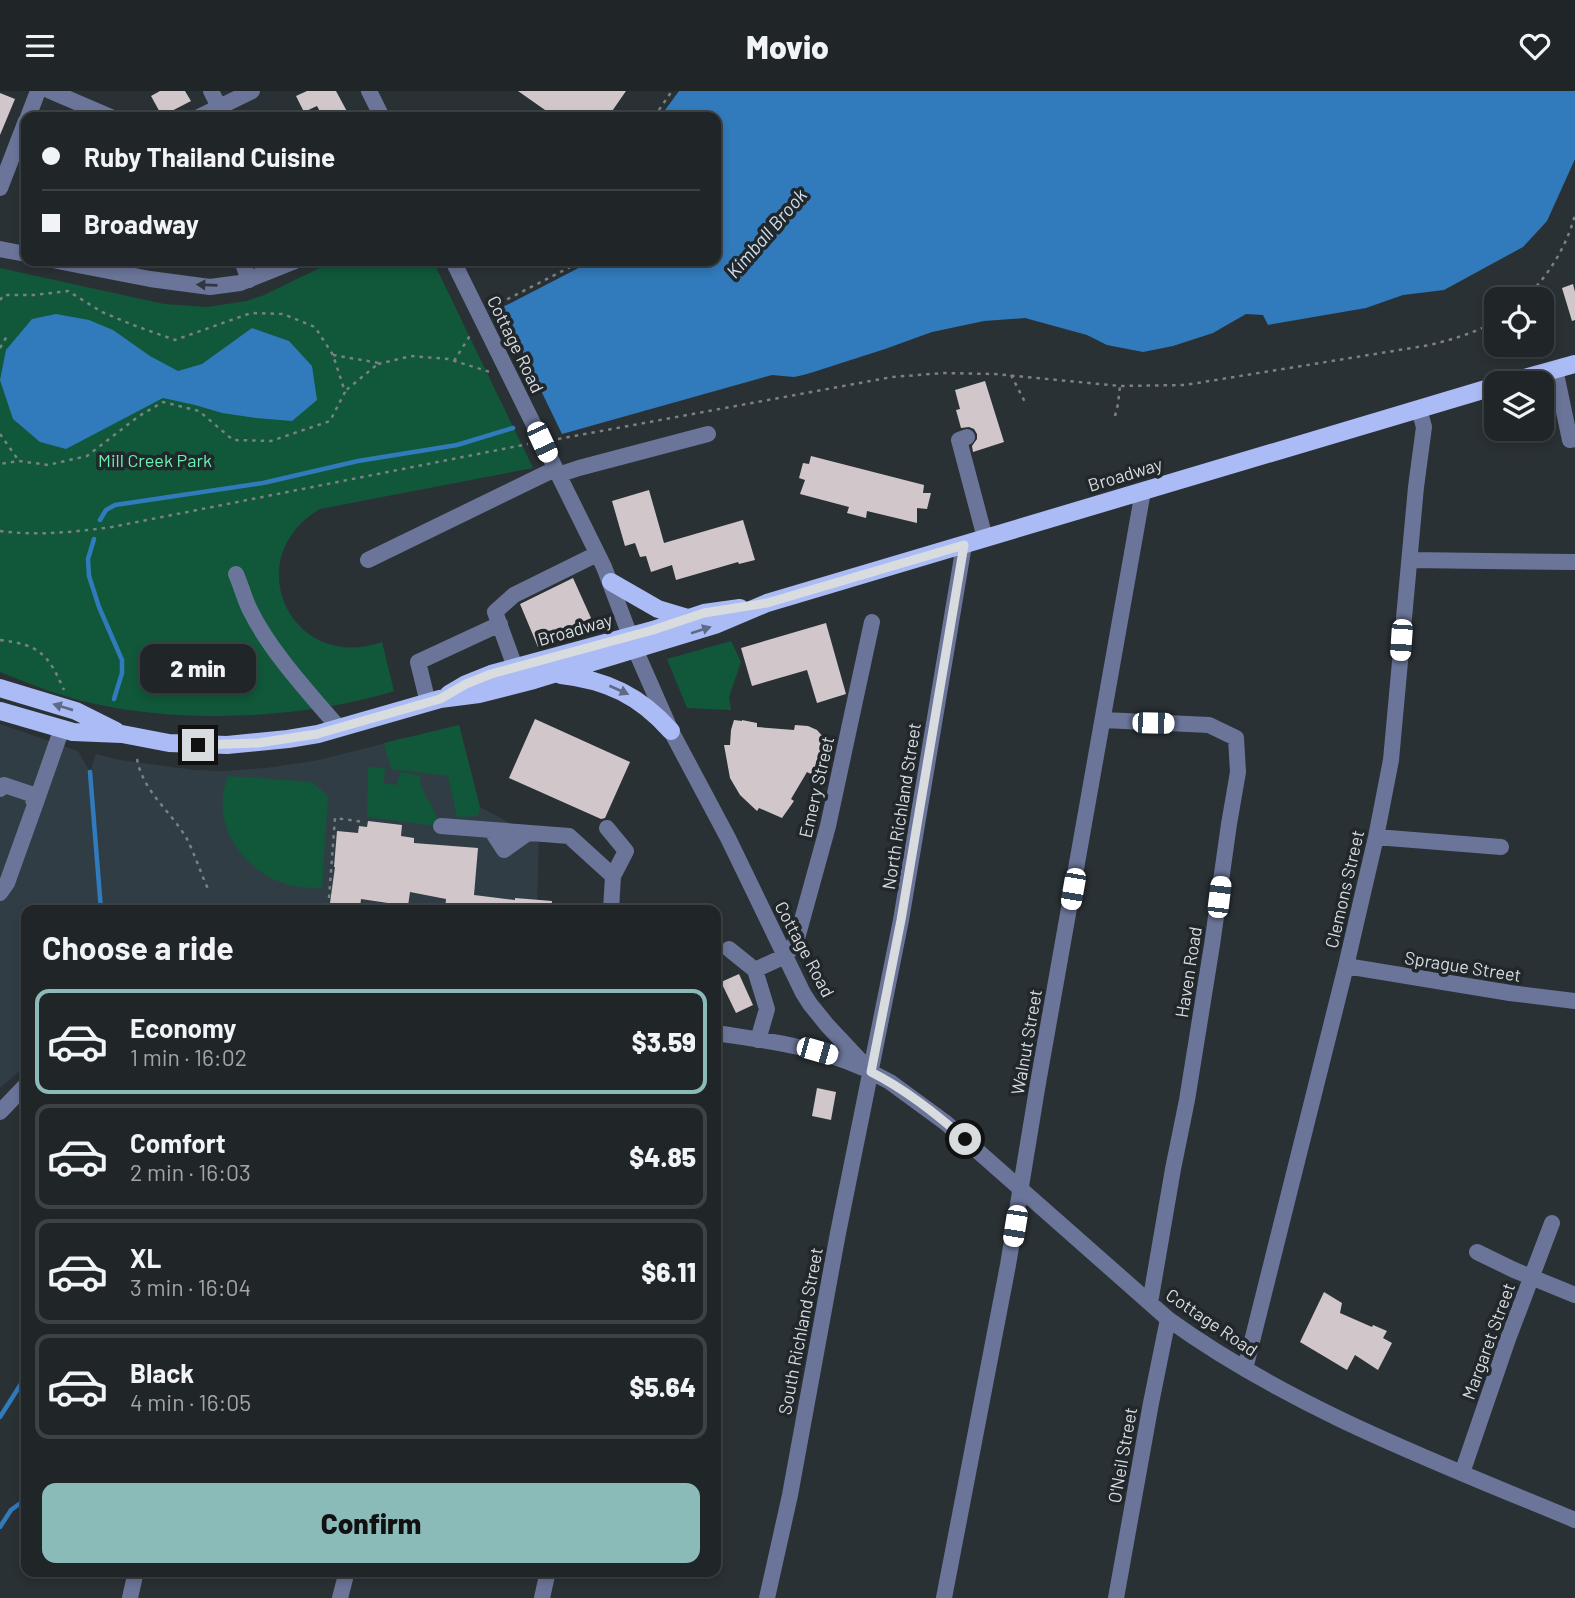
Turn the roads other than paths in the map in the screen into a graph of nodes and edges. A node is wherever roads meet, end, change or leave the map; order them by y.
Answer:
1 (38, 91) edge
2 (50, 91) edge
3 (211, 91) edge
4 (252, 91) edge
5 (369, 91) edge
6 (219, 107) junction
7 (30, 112) edge
8 (99, 112) edge
9 (209, 112) edge
10 (380, 112) edge
11 (20, 157) edge
12 (0, 188) edge
13 (0, 249) edge
14 (21, 253) edge
15 (83, 266) edge
16 (277, 266) edge
17 (455, 266) edge
18 (255, 272) edge
19 (1575, 363) edge
20 (1555, 369) junction
21 (1548, 371) edge
22 (1484, 390) edge
23 (1419, 409) junction
24 (708, 433) dead end
25 (967, 437) dead end
26 (1575, 439) edge
27 (556, 472) junction
28 (1143, 491) junction
29 (985, 538) junction
30 (964, 545) junction
31 (597, 554) junction
32 (368, 560) dead end
33 (1410, 560) junction
34 (1575, 562) edge
35 (236, 574) dead end
36 (611, 582) junction
37 (767, 603) junction
38 (688, 618) junction
39 (872, 622) dead end
40 (500, 624) junction
41 (633, 642) junction
42 (515, 667) junction
43 (554, 674) junction
44 (0, 688) edge
45 (434, 701) junction
46 (0, 711) edge
47 (1104, 720) junction
48 (62, 728) junction
49 (339, 728) junction
50 (671, 731) junction
51 (122, 734) junction
52 (0, 789) edge
53 (35, 805) junction
54 (442, 826) dead end
55 (607, 828) dead end
56 (1376, 837) junction
57 (1501, 847) dead end
58 (613, 880) junction
59 (2, 885) edge
60 (630, 888) dead end
61 (608, 905) edge
62 (729, 949) dead end
63 (785, 956) junction
64 (1346, 966) junction
65 (755, 969) junction
66 (1575, 1001) edge
67 (721, 1034) edge
68 (758, 1040) junction
69 (871, 1072) junction
70 (21, 1090) edge
71 (0, 1112) edge
72 (1022, 1189) junction
73 (1552, 1223) dead end
74 (1477, 1252) dead end
75 (1531, 1277) junction
76 (1575, 1295) edge
77 (1150, 1303) junction
78 (1168, 1319) junction
79 (1245, 1369) junction
80 (1462, 1473) junction
81 (1575, 1520) edge
82 (134, 1577) edge
83 (345, 1577) edge
84 (547, 1577) edge
85 (130, 1598) edge
86 (340, 1598) edge
87 (542, 1598) edge
88 (767, 1598) edge
89 (944, 1598) edge
90 (1116, 1598) edge

1 - 7 street
2 - 8 street
3 - 6 street
4 - 6 street
5 - 10 street
6 - 9 street
11 - 12 street
13 - 14 street
18 -> 15 street
16 - 18 street
17 - 27 street, Cottage Road
19 - 20 main road
20 - 21 main road
20 - 26 street
22 - 23 main road, Broadway
23 - 28 main road, Broadway
23 - 33 street, Clemons Street
24 - 27 street
25 - 29 street
27 - 31 street, Cottage Road
27 - 32 street
28 - 29 main road, Broadway
28 - 47 street, Walnut Street
29 - 30 main road, Broadway
30 - 37 main road, Broadway
30 - 69 street, North Richland Street
31 - 36 street, Cottage Road
31 - 40 street
33 - 34 street
33 - 56 street, Clemons Street
35 - 49 street
36 - 38 main road
36 - 41 street, Cottage Road
37 - 38 main road, Broadway
41 -> 37 main road, Broadway
38 - 41 main road, Broadway
39 - 63 street, Emery Street
40 - 42 street
40 - 45 street
41 - 42 main road, Broadway
41 - 43 main road, Broadway
41 - 50 street, Cottage Road
42 - 45 main road, Broadway
43 - 45 main road, Broadway
43 -> 50 main road
51 -> 44 main road, Broadway
45 - 49 main road, Broadway
46 - 48 main road, Broadway
47 - 72 street, Walnut Street
47 - 77 street, Haven Road
48 - 51 main road, Broadway
48 - 53 street
49 - 51 main road, Broadway
50 - 63 street, Cottage Road
52 - 53 street
53 - 59 street
54 - 58 street
55 - 58 street
56 - 57 street
56 - 64 street, Clemons Street
58 - 60 street
58 - 61 street
62 - 65 street
63 - 65 street
63 - 69 street, Cottage Road
64 - 66 street, Sprague Street
64 - 79 street, Clemons Street
65 - 68 street
67 - 68 street
68 - 69 street
69 - 72 street, Cottage Road
69 - 88 street, South Richland Street
70 - 71 street
72 - 77 street, Cottage Road
72 - 89 street, Walnut Street
73 - 75 street, Margaret Street
74 - 75 street
75 - 76 street
75 - 80 street, Margaret Street
77 - 78 street, Cottage Road
78 - 79 street, Cottage Road
78 - 90 street, O'Neil Street
79 - 80 street, Cottage Road
80 - 81 street, Cottage Road
82 - 85 street
83 - 86 street
84 - 87 street

